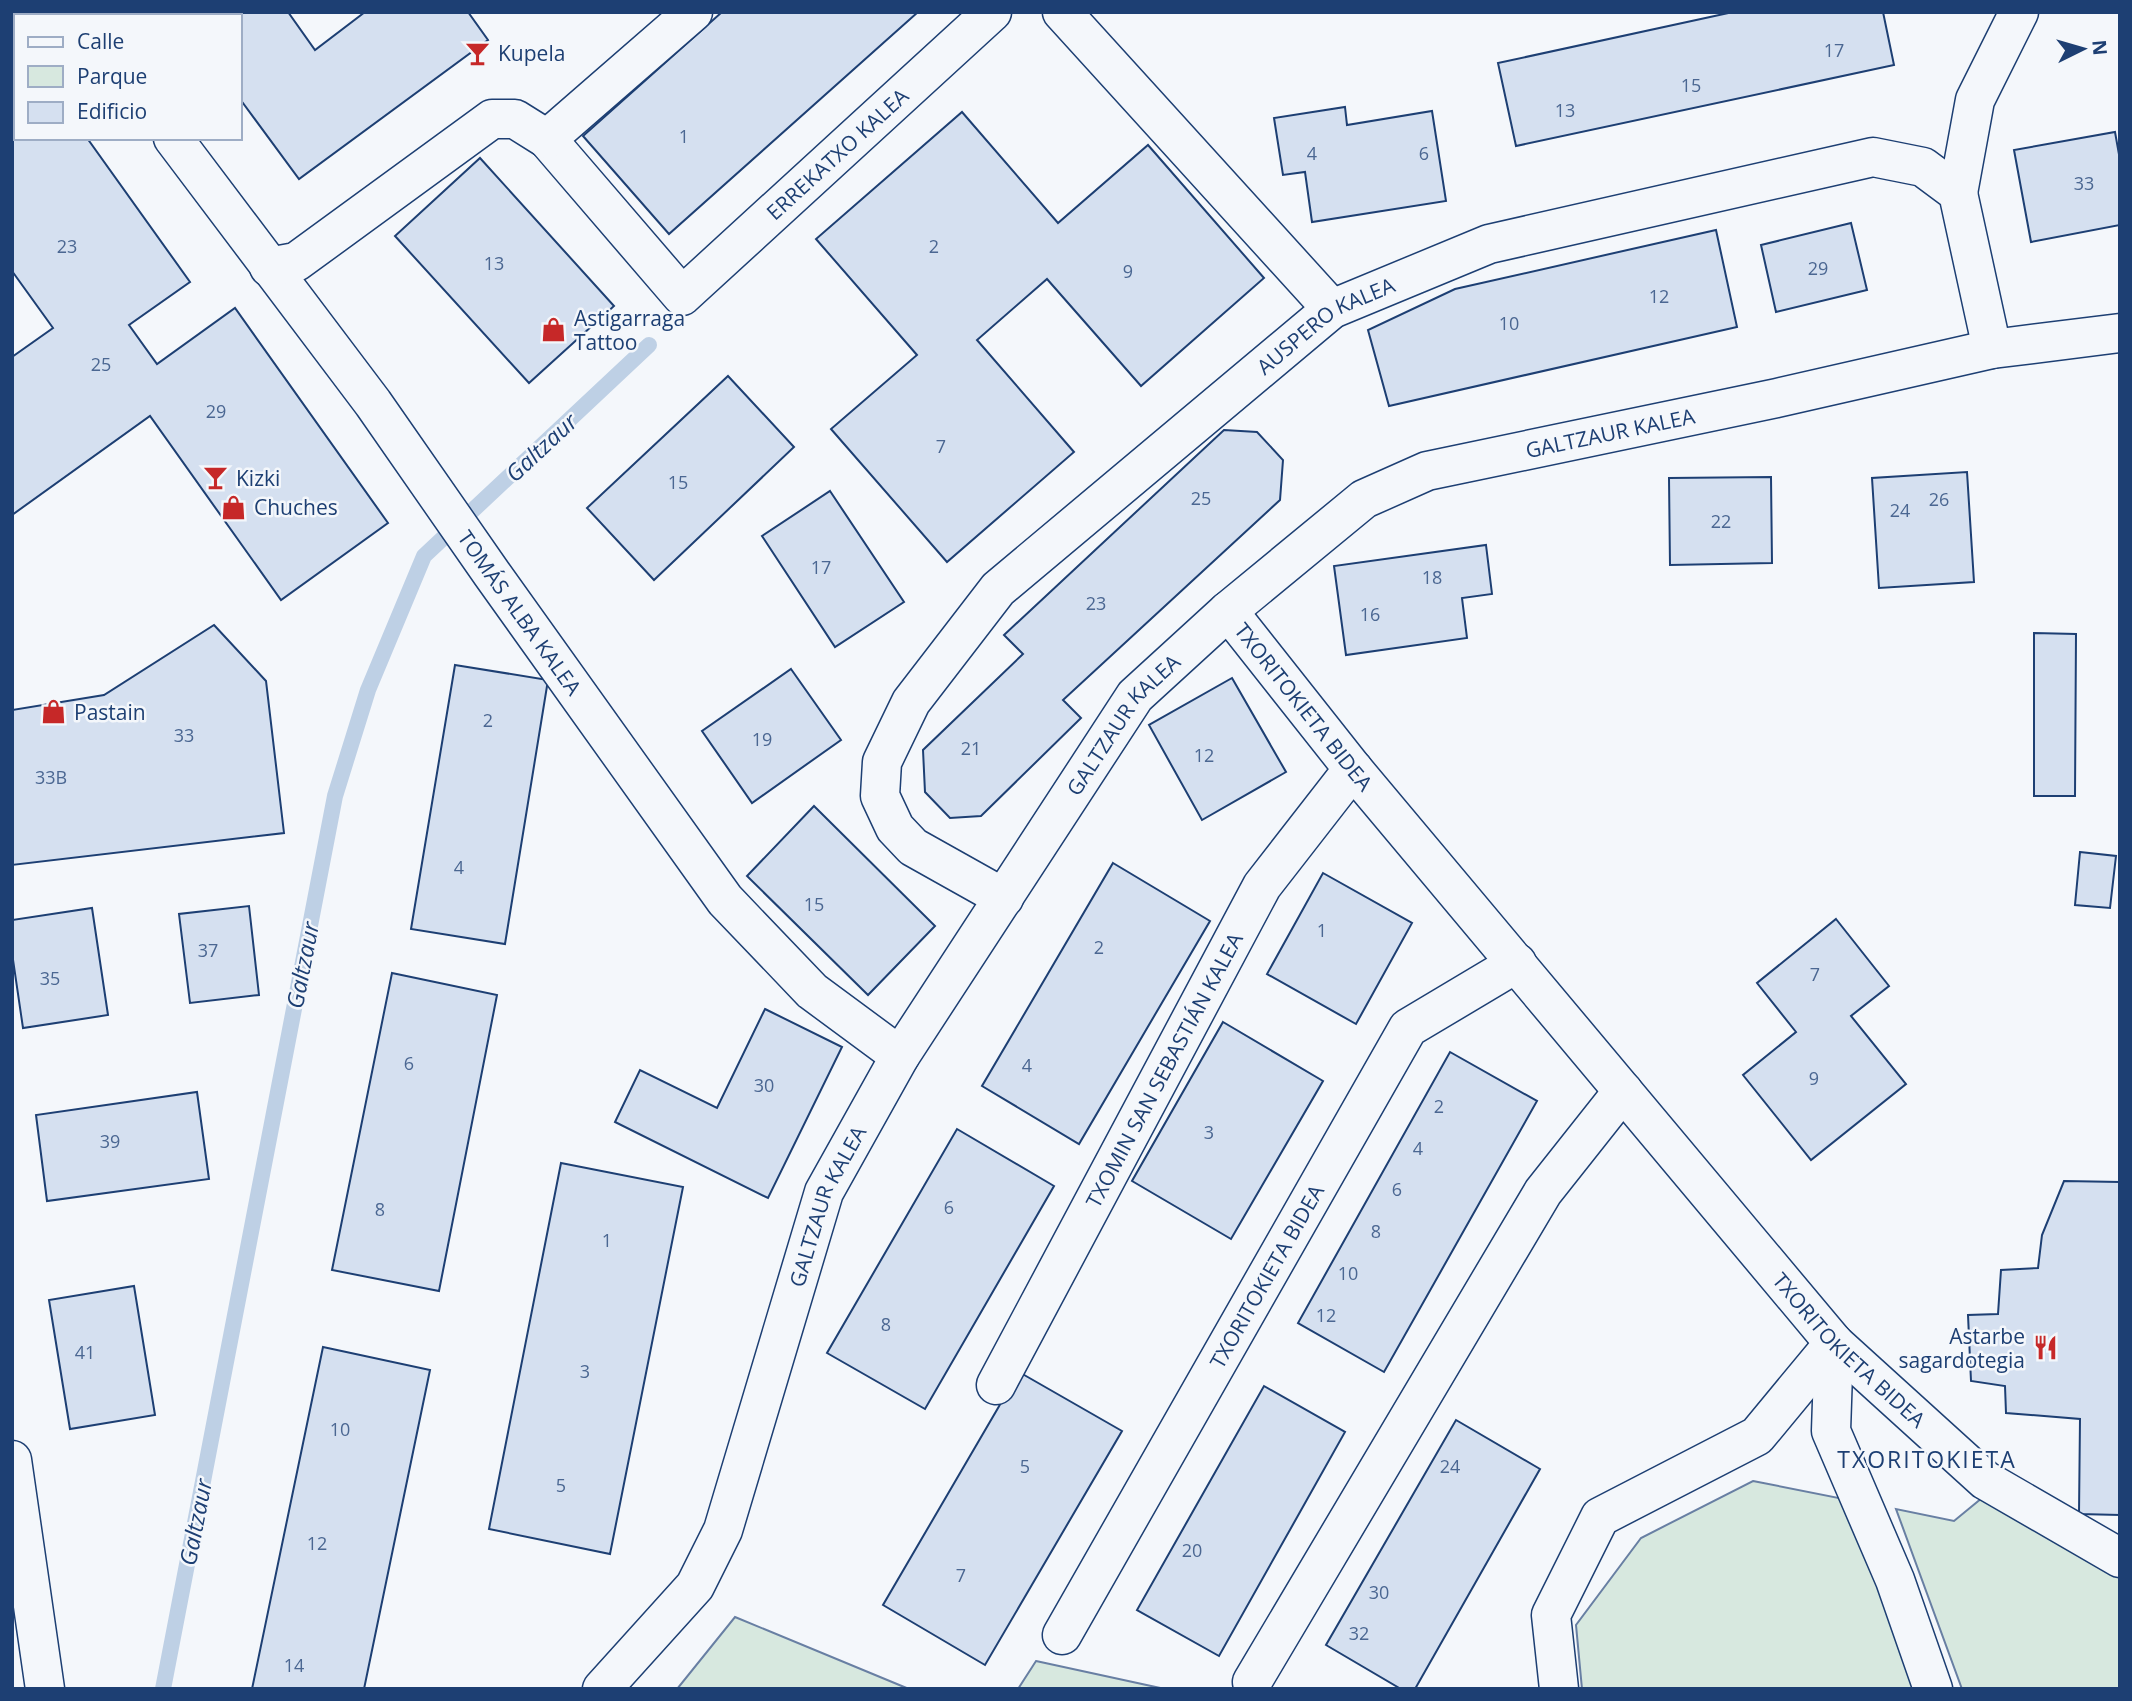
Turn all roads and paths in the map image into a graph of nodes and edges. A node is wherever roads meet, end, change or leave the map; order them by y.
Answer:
1 (693, 12) edge
2 (992, 12) edge
3 (1062, 12) edge
4 (2019, 12) edge
5 (547, 139) junction
6 (174, 140) edge
7 (1958, 193) junction
8 (269, 267) junction
9 (1332, 309) junction
10 (2120, 333) edge
11 (1992, 349) junction
12 (1228, 611) junction
13 (1353, 769) junction
14 (1004, 898) junction
15 (1517, 963) junction
16 (900, 1056) junction
17 (1623, 1091) junction
18 (1834, 1343) junction
19 (996, 1385) dead end
20 (12, 1460) edge
21 (2120, 1558) edge
22 (1062, 1635) dead end
23 (1252, 1682) dead end
24 (45, 1689) edge
25 (602, 1689) edge
26 (1559, 1689) edge
27 (1933, 1689) edge

1 - 5 street
2 - 5 street, ERREKATXO KALEA
3 - 9 street
4 - 7 street
5 - 8 street
6 - 8 street, TOMÁS ALBA KALEA
7 - 9 street, AUSPERO KALEA
7 - 11 street
8 - 16 street, TOMÁS ALBA KALEA
9 - 14 street, AUSPERO KALEA
10 - 11 street, GALTZAUR KALEA
11 - 12 street, GALTZAUR KALEA
12 - 13 street, TXORITOKIETA BIDEA
12 - 14 street, GALTZAUR KALEA
13 - 15 street, TXORITOKIETA BIDEA
13 - 19 street, TXOMIN SAN SEBASTIÁN KALEA
14 - 16 street, GALTZAUR KALEA
15 - 17 street, TXORITOKIETA BIDEA
15 - 22 street, TXORITOKIETA BIDEA
16 - 25 street, GALTZAUR KALEA
17 - 18 street, TXORITOKIETA BIDEA
17 - 23 street
18 - 21 street, TXORITOKIETA BIDEA
18 - 26 street
18 - 27 street
20 - 24 street

